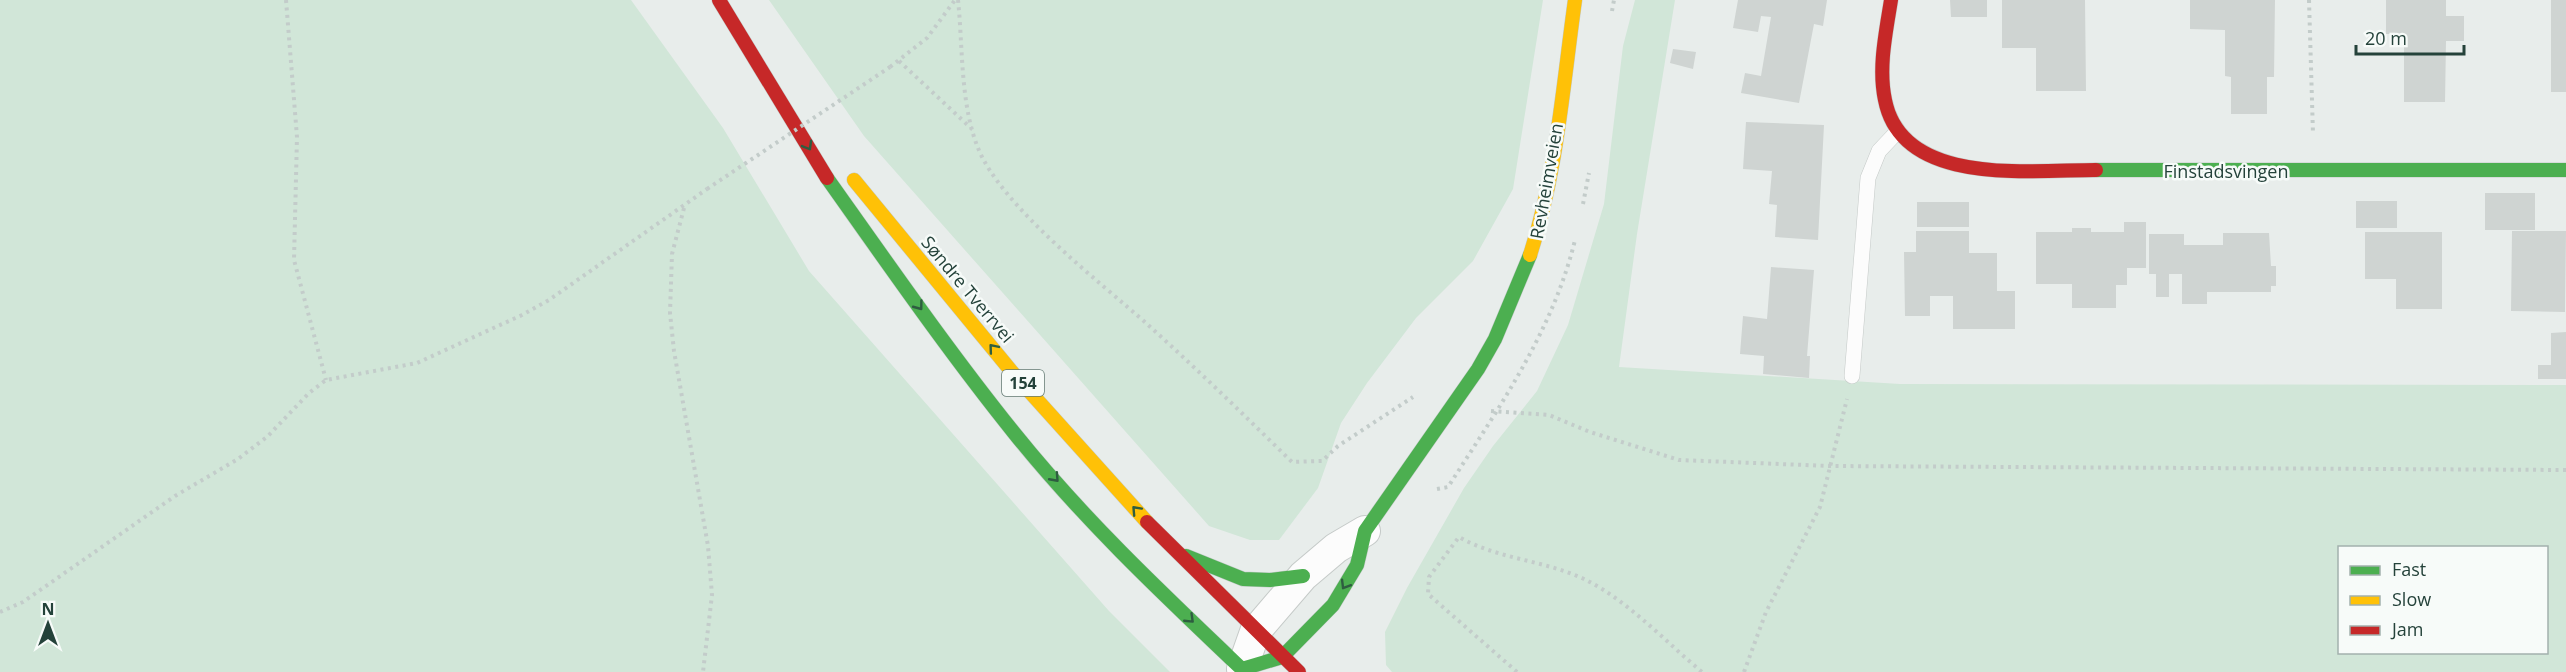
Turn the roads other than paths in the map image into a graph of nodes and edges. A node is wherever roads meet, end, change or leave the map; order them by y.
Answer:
1 (719, 0) edge
2 (1575, 0) edge
3 (1891, 0) edge
4 (768, 78) junction
5 (1896, 132) junction
6 (820, 140) dead end
7 (842, 166) dead end
8 (2566, 170) edge
9 (1852, 376) road end
10 (1365, 531) junction
11 (1176, 553) junction
12 (1303, 576) junction
13 (1255, 632) junction
14 (1282, 657) junction
15 (1243, 671) edge
16 (1299, 672) edge

1 - 4 main road, 154
2 - 10 main road, Revheimveien
3 - 5 main road
4 - 6 main road, 154
4 -> 15 main road, 154
5 - 8 main road, Finstadsvingen
5 - 9 lane
11 -> 7 main road, Søndre Tverrvei / 154
10 - 12 street, Revheimveien
10 -> 14 main road, Revheimveien
11 - 12 main road, 154
11 - 13 main road, Søndre Tverrvei / 154
12 - 13 street, Revheimveien
13 - 14 main road, Søndre Tverrvei / 154
13 - 15 street, Revheimveien
14 - 15 main road, Revheimveien
14 - 16 main road, Søndre Tverrvei / 154

